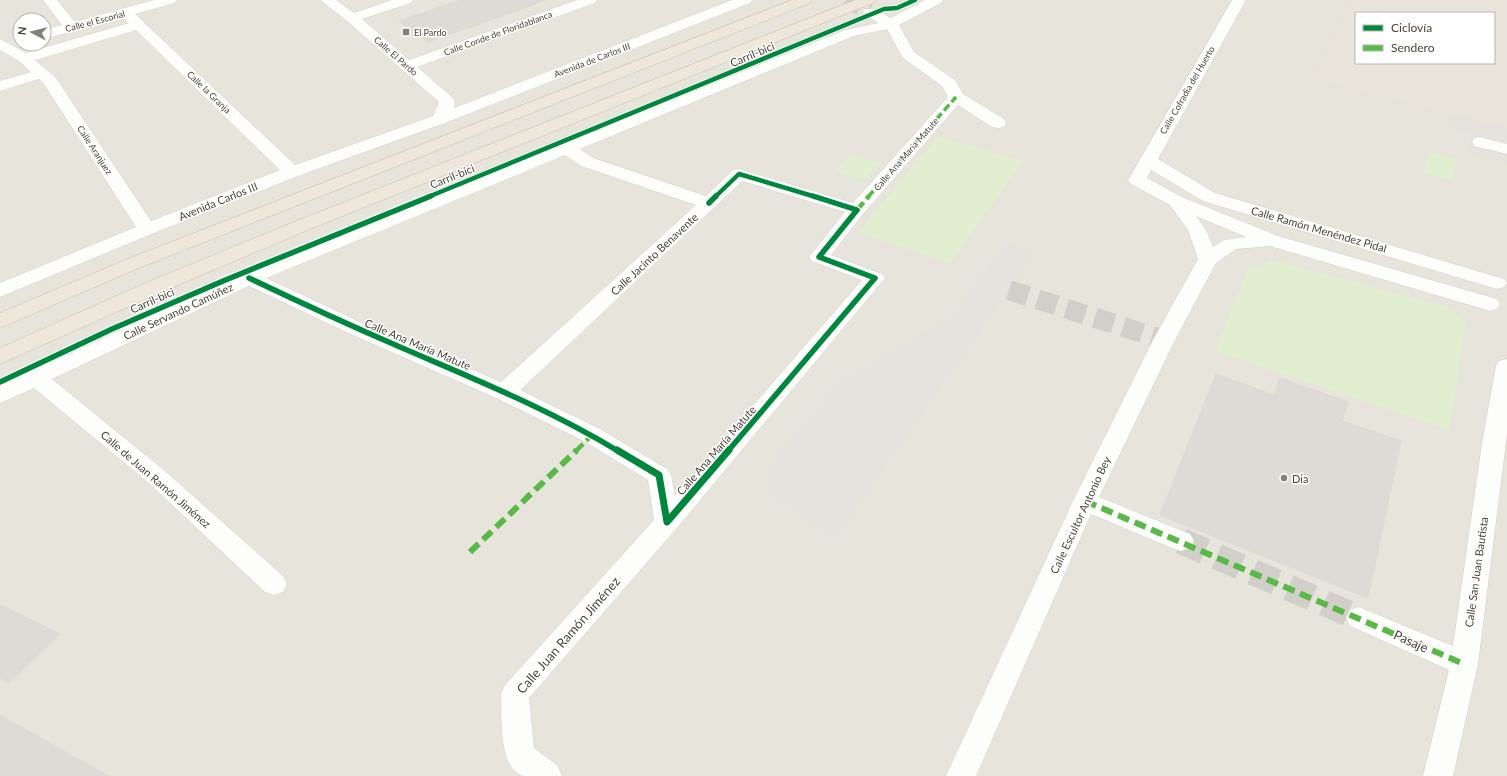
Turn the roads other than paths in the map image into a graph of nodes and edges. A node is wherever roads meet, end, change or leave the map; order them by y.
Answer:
1 (50, 0) edge
2 (170, 0) edge
3 (327, 0) edge
4 (406, 0) edge
5 (590, 0) edge
6 (746, 0) edge
7 (805, 0) edge
8 (936, 0) edge
9 (1239, 0) edge
10 (869, 6) edge
11 (126, 13) junction
12 (352, 18) junction
13 (892, 24) junction
14 (139, 25) junction
15 (71, 27) junction
16 (52, 33) edge
17 (6, 45) edge
18 (24, 58) junction
19 (406, 66) junction
20 (40, 74) junction
21 (0, 86) edge
22 (956, 97) junction
23 (439, 119) junction
24 (998, 122) dead end
25 (1480, 142) dead end
26 (566, 148) junction
27 (1507, 149) edge
28 (1147, 160) junction
29 (292, 172) junction
30 (1137, 180) joint
31 (1176, 201) junction
32 (709, 203) junction
33 (857, 210) junction
34 (147, 229) junction
35 (1271, 240) junction
36 (1208, 259) junction
37 (249, 278) junction
38 (1502, 284) edge
39 (0, 291) edge
40 (1498, 307) edge
41 (0, 321) edge
42 (0, 358) edge
43 (1507, 366) edge
44 (36, 378) junction
45 (504, 392) junction
46 (0, 395) edge
47 (1085, 501) junction
48 (667, 522) junction
49 (1181, 541) tunnel mouth
50 (274, 584) dead end
51 (1359, 618) tunnel mouth
52 (1464, 664) junction
53 (547, 776) edge
54 (961, 776) edge
55 (1438, 776) edge

1 - 15 street
2 - 11 street, Calle el Escorial
3 - 12 street, Calle El Pardo
4 - 12 street
5 - 19 street, Calle Conde de Floridablanca
6 - 23 street, Avenida de Carlos III
7 - 41 highway
8 - 13 street, Calle Servando Camúñez
9 - 28 street, Calle Cofradía del Huerto
10 - 13 street
10 - 42 highway
11 - 14 street, Calle la Granja
11 - 15 street, Calle el Escorial
12 - 19 street, Calle El Pardo
13 - 22 street
13 - 26 street, Calle Servando Camúñez
14 - 18 street
14 - 29 street, Calle la Granja
15 - 16 street, Calle el Escorial
17 - 18 street, Calle Aranjuez
18 - 20 street, Calle Aranjuez
19 - 23 street, Calle El Pardo
20 - 21 street
20 - 34 street, Calle Aranjuez
22 - 24 street
22 - 33 street, Calle Ana María Matute
23 - 29 street, Avenida Carlos III
25 - 27 street
26 - 32 street, Calle Jacinto Benavente
26 - 37 street, Calle Servando Camúñez
28 - 30 street, Calle Cofradía del Huerto
28 - 38 street, Calle Ramón Menéndez Pidal
29 - 34 street, Avenida Carlos III
30 - 31 street, Calle Ramón Menéndez Pidal
31 - 35 street, Calle Ramón Menéndez Pidal
31 - 36 street
32 - 33 street
32 - 45 street, Calle Jacinto Benavente
33 - 48 street, Calle Ana María Matute
34 - 39 street, Avenida Carlos III
35 - 36 street
35 - 40 street, Calle Ramón Menéndez Pidal
36 - 47 street, Calle Escultor Antonio Bey
37 - 44 street, Calle Servando Camúñez
37 - 45 street, Calle Ana María Matute
38 - 40 street
43 - 52 street, Calle San Juan Bautista
44 - 46 street, Calle Servando Camúñez
44 - 50 street, Calle de Juan Ramón Jiménez
45 - 48 street, Calle Ana María Matute
47 - 49 street
47 - 54 street, Calle Escultor Antonio Bey
48 - 53 street, Calle Juan Ramón Jiménez
51 - 52 street, Pasaje
52 - 55 street, Calle San Juan Bautista

